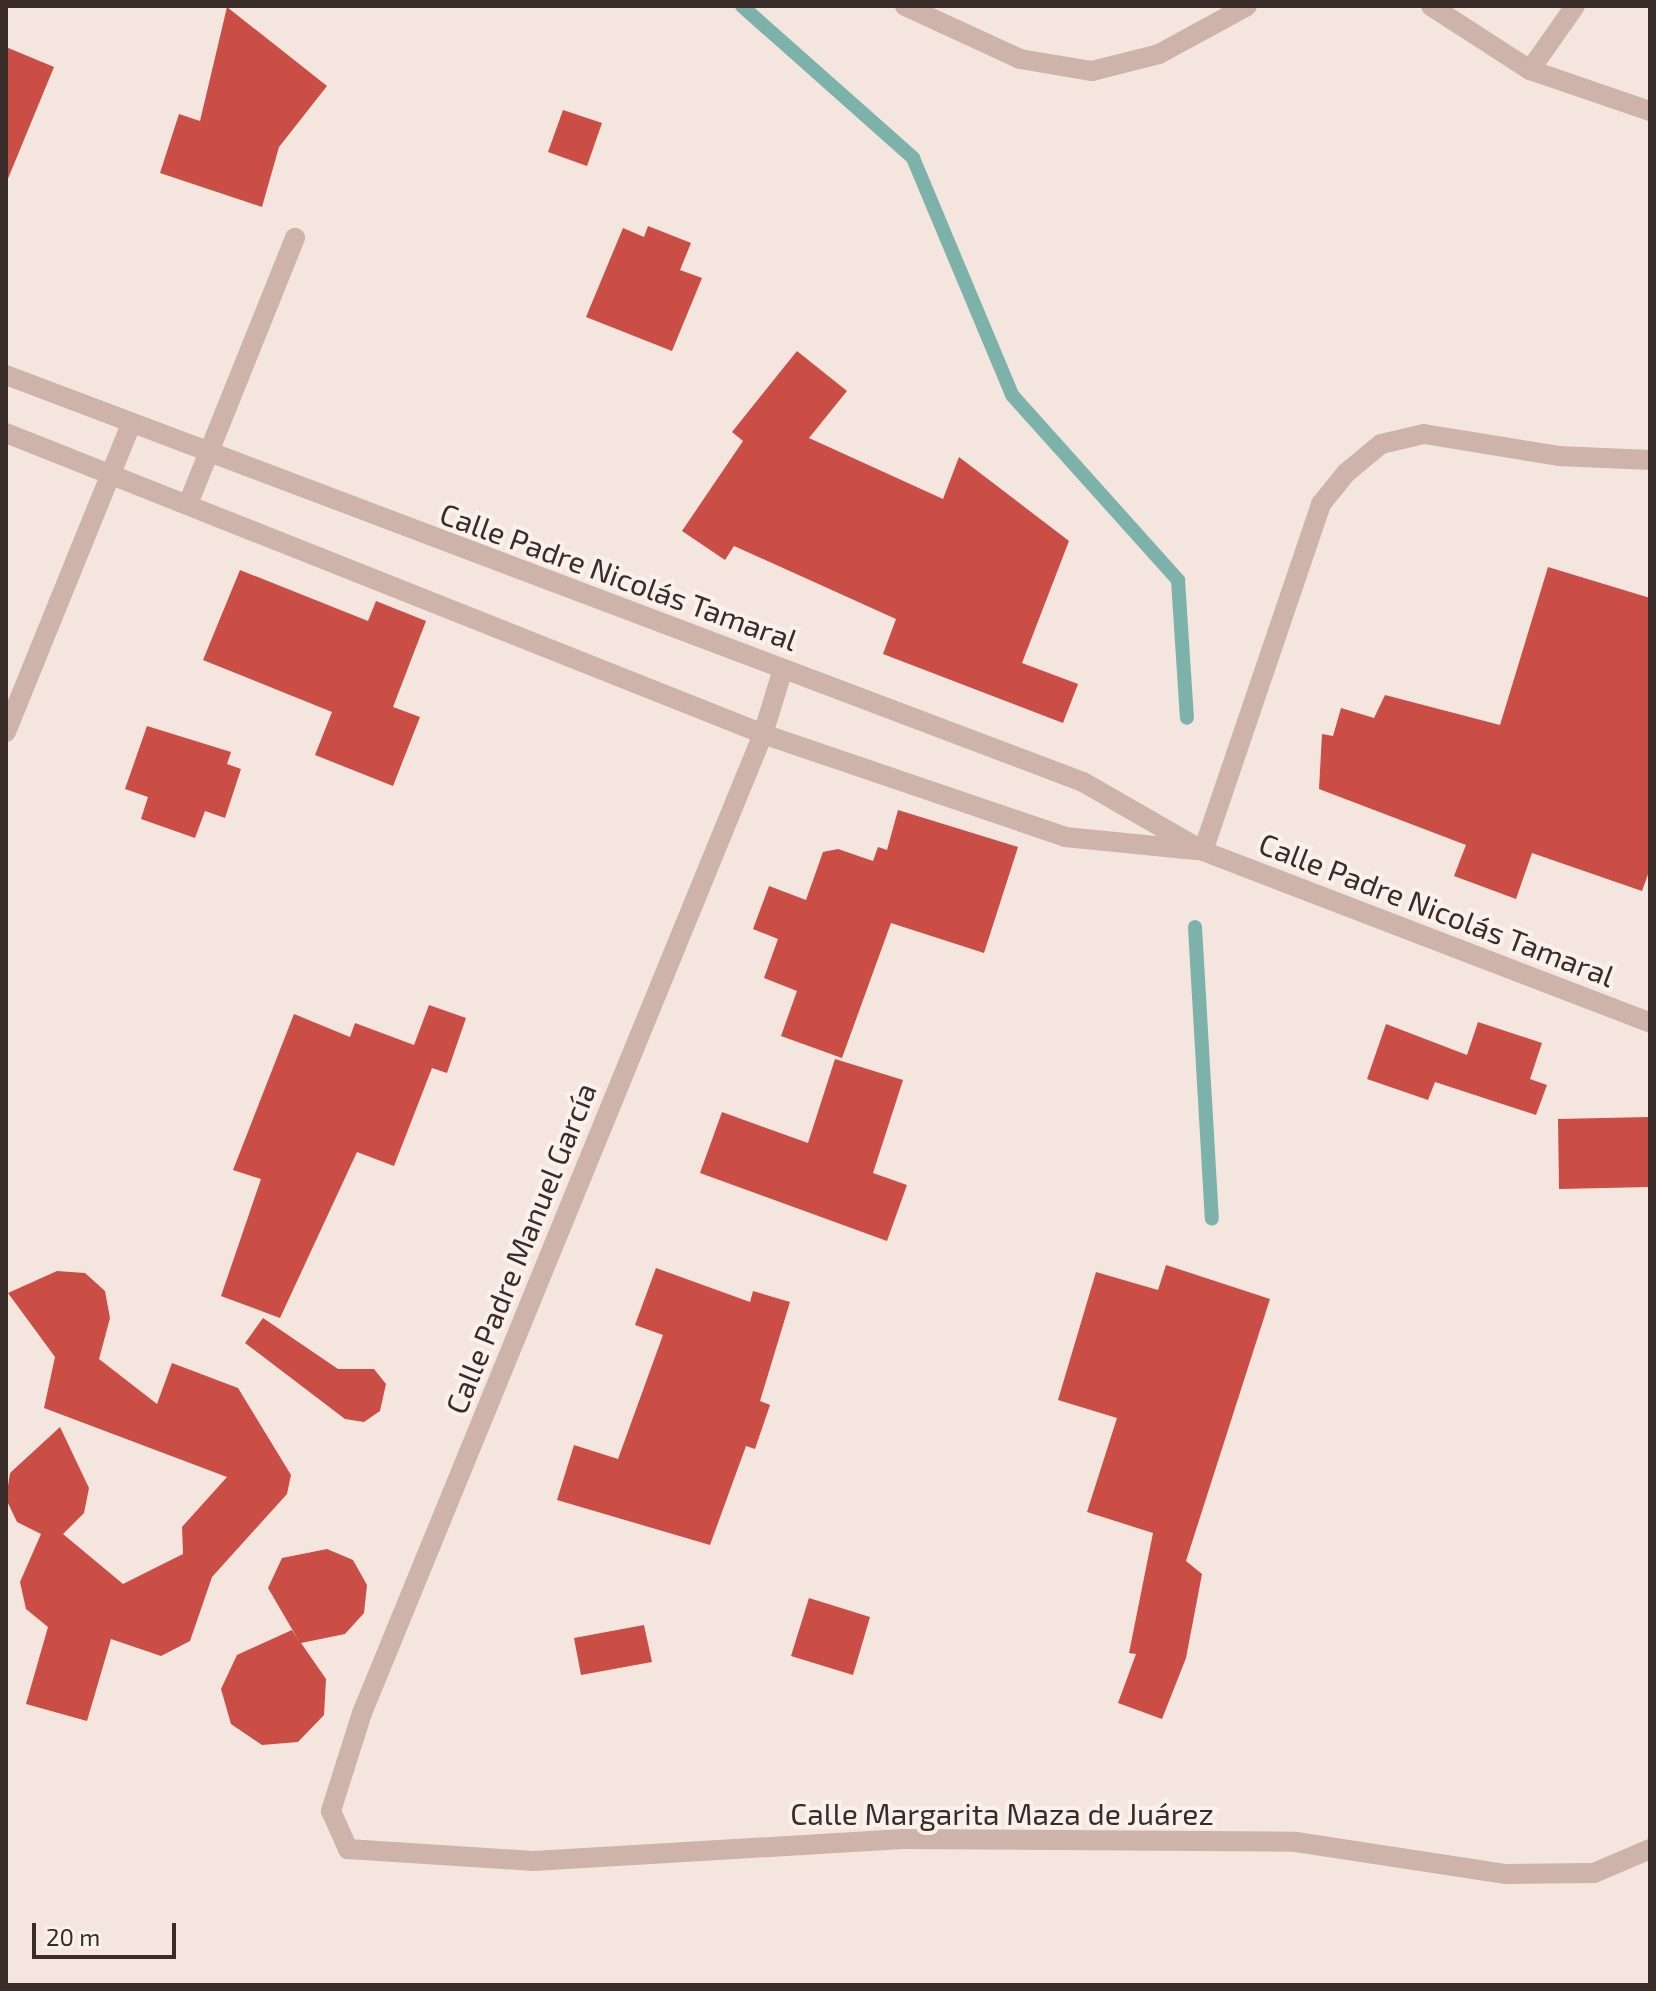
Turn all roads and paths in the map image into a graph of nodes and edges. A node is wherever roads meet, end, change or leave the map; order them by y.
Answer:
1 (905, 6) edge
2 (1247, 6) edge
3 (1431, 6) edge
4 (1575, 6) edge
5 (1530, 70) junction
6 (1650, 111) edge
7 (295, 238) dead end
8 (6, 375) edge
9 (130, 426) junction
10 (6, 433) edge
11 (205, 455) junction
12 (1650, 460) edge
13 (109, 473) junction
14 (188, 504) junction
15 (783, 669) junction
16 (6, 732) edge
17 (763, 734) junction
18 (1203, 851) junction
19 (1650, 1023) edge
20 (348, 1849) joint
21 (1650, 1849) edge

1 - 2 street
3 - 5 street
4 - 5 street
5 - 6 street
7 - 11 street
8 - 9 street, Calle Padre Nicolás Tamaral
9 - 11 street, Calle Padre Nicolás Tamaral
9 - 13 street
10 - 13 street, Calle Padre Nicolás Tamaral
11 - 14 street
11 - 15 street, Calle Padre Nicolás Tamaral
12 - 18 street
13 - 14 street, Calle Padre Nicolás Tamaral
13 - 16 street
14 - 17 street, Calle Padre Nicolás Tamaral
15 - 17 street, Calle Padre Manuel García
15 - 18 street, Calle Padre Nicolás Tamaral
17 - 18 street, Calle Padre Nicolás Tamaral
17 - 20 street, Calle Padre Manuel García
18 - 19 street, Calle Padre Nicolás Tamaral
20 - 21 street, Calle Margarita Maza de Juárez

